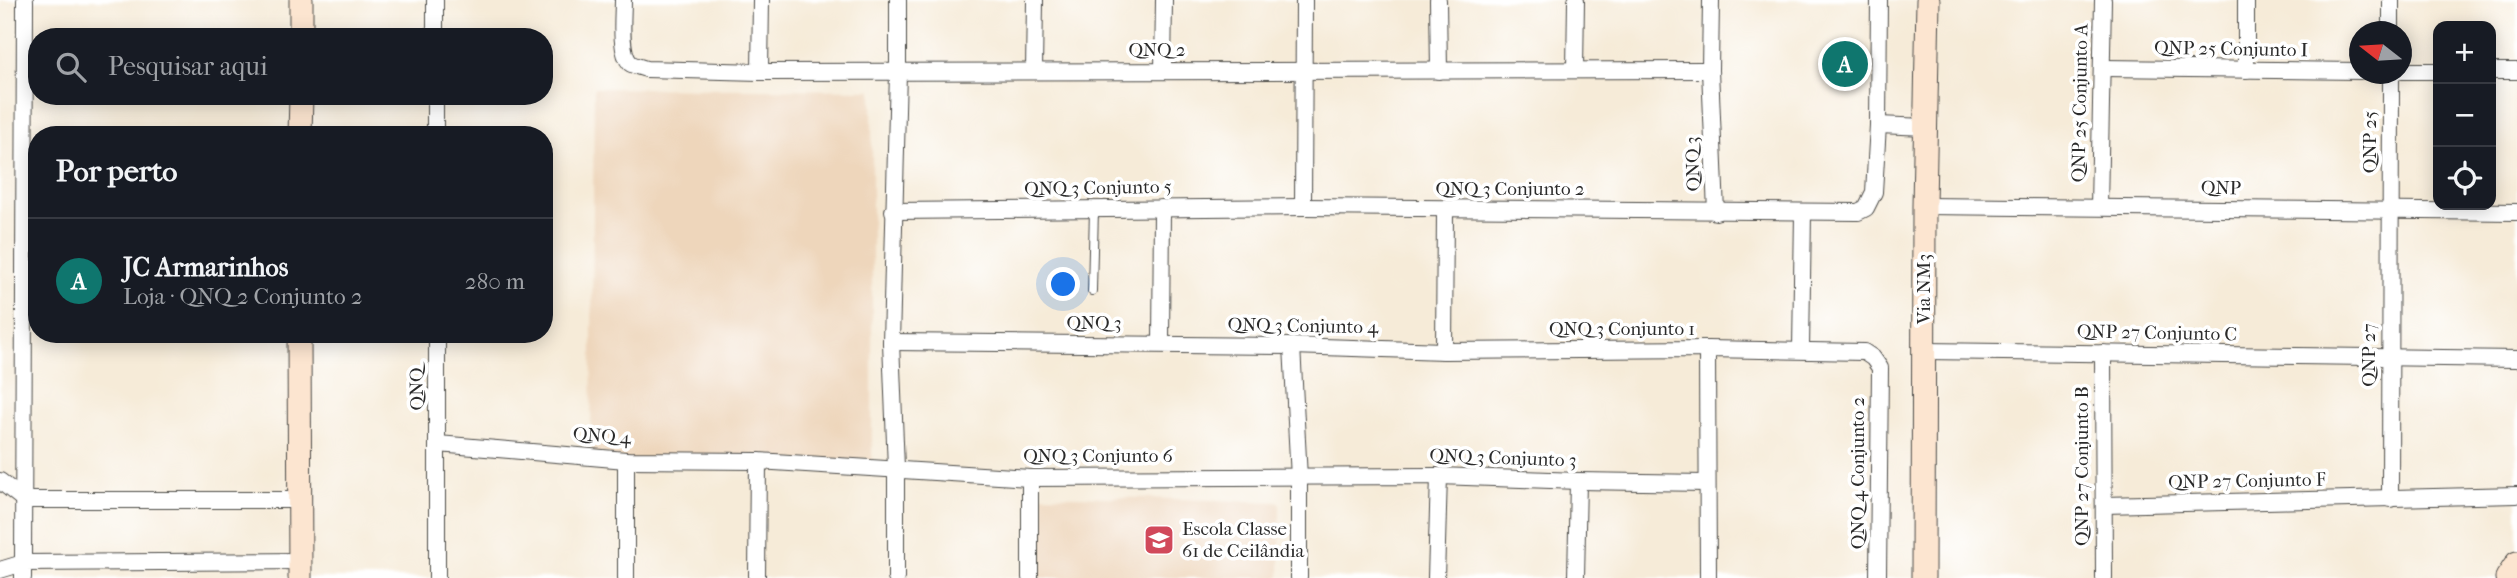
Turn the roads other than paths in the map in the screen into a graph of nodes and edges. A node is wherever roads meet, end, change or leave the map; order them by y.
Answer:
1 (25, 0) edge
2 (301, 0) edge
3 (435, 0) edge
4 (623, 0) edge
5 (761, 0) edge
6 (898, 0) edge
7 (1035, 0) edge
8 (1164, 0) edge
9 (1304, 0) edge
10 (1438, 0) edge
11 (1576, 0) edge
12 (1711, 0) edge
13 (1879, 0) edge
14 (1928, 0) edge
15 (2103, 0) edge
16 (2246, 0) edge
17 (2391, 0) edge
18 (2391, 21) edge
19 (301, 28) edge
20 (435, 28) edge
21 (2103, 68) junction
22 (2246, 69) junction
23 (1575, 70) junction
24 (1710, 70) junction
25 (1034, 71) junction
26 (1163, 71) junction
27 (1303, 71) junction
28 (1439, 71) junction
29 (2349, 71) edge
30 (2412, 71) edge
31 (2433, 71) edge
32 (2496, 71) edge
33 (2517, 71) edge
34 (760, 72) junction
35 (898, 72) junction
36 (2391, 84) edge
37 (300, 105) edge
38 (435, 105) edge
39 (1878, 125) junction
40 (300, 126) edge
41 (435, 126) edge
42 (1926, 127) junction
43 (1924, 206) junction
44 (1303, 207) junction
45 (2099, 207) junction
46 (1162, 208) junction
47 (1094, 209) junction
48 (1445, 210) junction
49 (893, 211) junction
50 (2391, 211) junction
51 (1716, 212) junction
52 (1803, 212) junction
53 (2517, 212) edge
54 (1092, 291) dead end
55 (891, 342) junction
56 (299, 343) edge
57 (437, 343) edge
58 (1161, 344) junction
59 (1292, 346) junction
60 (1707, 349) junction
61 (1801, 350) junction
62 (1444, 351) junction
63 (1924, 351) junction
64 (2102, 353) junction
65 (2389, 357) junction
66 (2517, 359) edge
67 (438, 444) junction
68 (626, 460) junction
69 (758, 461) junction
70 (896, 468) junction
71 (1439, 476) junction
72 (1030, 478) junction
73 (1299, 478) junction
74 (0, 481) edge
75 (1578, 481) junction
76 (1706, 483) junction
77 (2517, 495) edge
78 (2390, 499) junction
79 (24, 500) junction
80 (299, 500) junction
81 (2104, 505) junction
82 (2517, 564) edge
83 (300, 569) edge
84 (0, 570) edge
85 (23, 571) edge
86 (437, 578) edge
87 (625, 578) edge
88 (757, 578) edge
89 (896, 578) edge
90 (1030, 578) edge
91 (1299, 578) edge
92 (1436, 578) edge
93 (1576, 578) edge
94 (1708, 578) edge
95 (1878, 578) edge
96 (1923, 578) edge
97 (2104, 578) edge
98 (2507, 578) edge

1 - 79 street
2 - 19 main road
3 - 20 street
4 - 34 street, QNQ 2
5 - 34 street
6 - 35 street
7 - 25 street
8 - 26 street
9 - 27 street
10 - 28 street
11 - 23 street
12 - 24 street, QNQ 3
13 - 39 street
14 - 42 main road, Via NM3
15 - 21 street, QNP 25 Conjunto A
16 - 22 street
17 - 18 street
21 - 22 street, QNP 25 Conjunto I
21 - 45 street, QNP 25 Conjunto A
22 - 29 street, QNP 25 Conjunto I
23 - 24 street, QNQ 2
23 - 28 street, QNQ 2
24 - 51 street, QNQ 3
25 - 26 street, QNQ 2
25 - 35 street, QNQ 2
26 - 27 street, QNQ 2
27 - 28 street, QNQ 2
27 - 44 street
30 - 31 street
32 - 33 street
34 - 35 street, QNQ 2
35 - 49 street
36 - 50 street, QNP 25
37 - 40 main road
38 - 41 street
39 - 42 street
39 - 52 street, QNQ 3
42 - 43 main road, Via NM3
43 - 45 street, QNP
43 - 63 main road, Via NM3
44 - 46 street, QNQ 3 Conjunto 5
44 - 48 street, QNQ 3 Conjunto 2
45 - 50 street, QNP
46 - 47 street, QNQ 3 Conjunto 5
46 - 58 street
47 - 49 street, QNQ 3 Conjunto 5
47 - 54 lane
48 - 51 street, QNQ 3 Conjunto 2
48 - 62 street
49 - 55 street
50 - 53 street, QNP
50 - 65 street, QNP 27
51 - 52 street, QNQ 3
52 - 61 street
55 - 58 street, QNQ 3
55 - 70 street
56 - 80 main road
57 - 67 street, QNQ
58 - 59 street, QNQ 3 Conjunto 4
59 - 62 street, QNQ 3 Conjunto 4
59 - 73 street
60 - 61 street, QNQ 3 Conjunto 1
60 - 62 street, QNQ 3 Conjunto 1
60 - 76 street
61 - 95 street, QNQ 4 Conjunto 2
63 - 64 street, QNP 27 Conjunto C
63 - 96 main road, Via NM3
64 - 65 street, QNP 27 Conjunto C
64 - 81 street, QNP 27 Conjunto B
65 - 66 street, QNP 27 Conjunto C
65 - 78 street, QNP 27
67 - 68 street, QNQ 4
67 - 86 street
68 - 69 street, QNQ 4
68 - 87 street
69 - 70 street, QNQ 4
69 - 88 street
70 - 72 street, QNQ 3 Conjunto 6
70 - 89 street
71 - 73 street, QNQ 3 Conjunto 3
71 - 75 street, QNQ 3 Conjunto 3
71 - 92 street
72 - 73 street, QNQ 3 Conjunto 6
72 - 90 street
73 - 91 street
74 - 79 street
75 - 76 street, QNQ 3 Conjunto 3
75 - 93 street
76 - 94 street
77 - 78 street, QNP 27 Conjunto F
78 - 81 street, QNP 27 Conjunto F
79 - 80 street
79 - 85 street
80 - 83 main road
81 - 97 street, QNP 27 Conjunto B
82 - 98 main road
83 - 85 street
84 - 85 street

